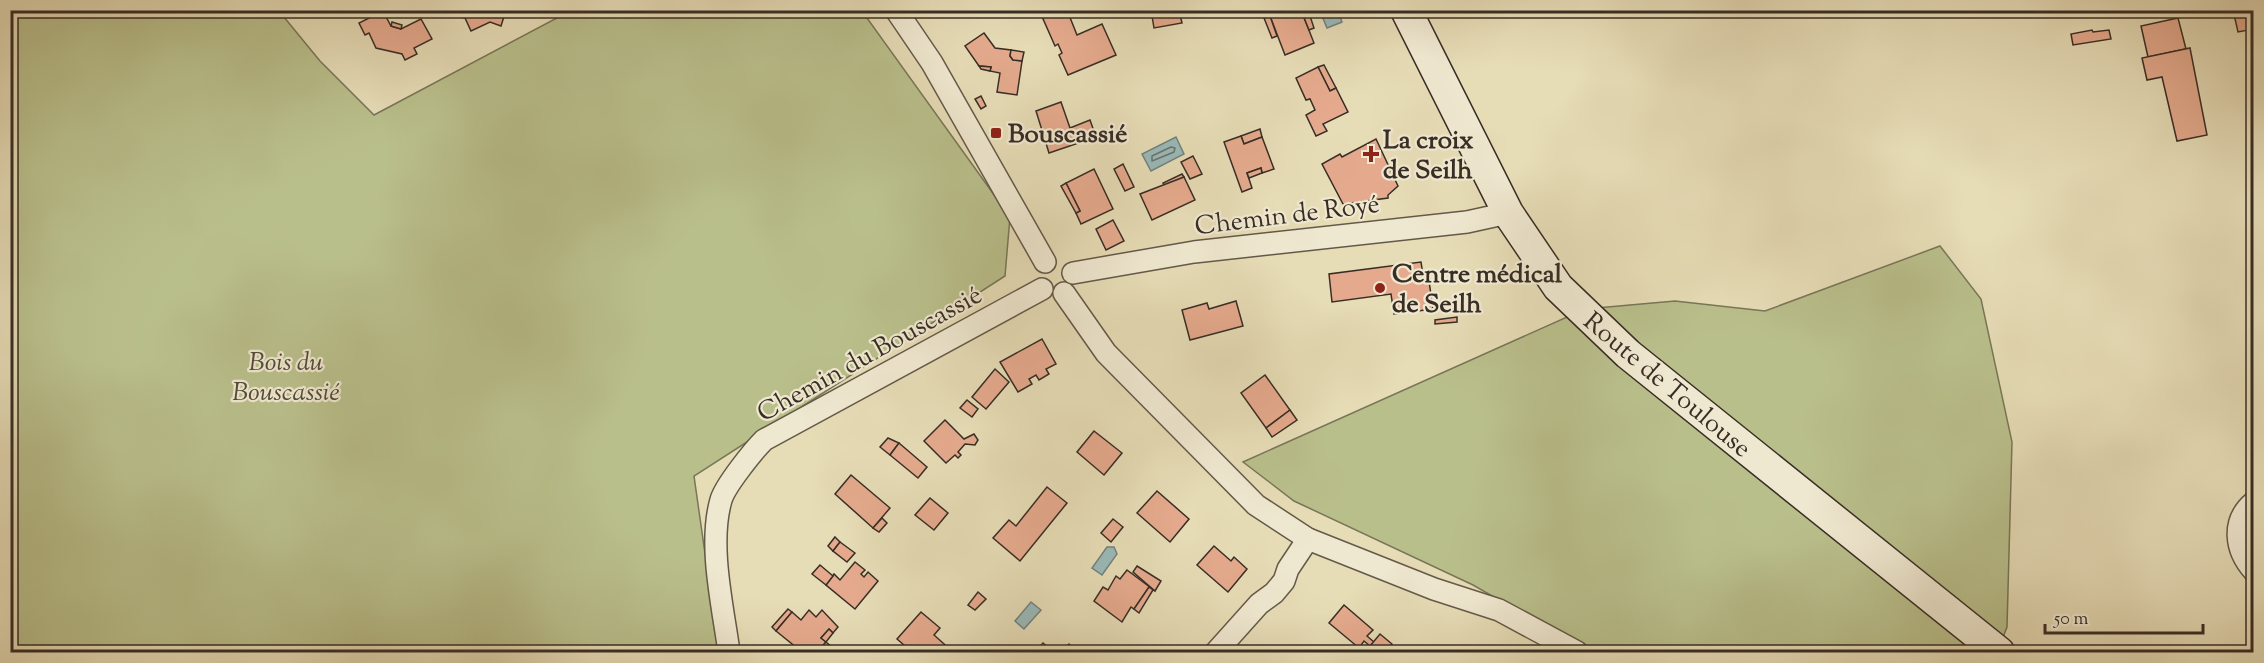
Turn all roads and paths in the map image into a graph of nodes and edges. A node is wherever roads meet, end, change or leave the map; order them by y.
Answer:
1 (896, 10) edge
2 (1406, 10) edge
3 (1508, 213) junction
4 (1045, 262) junction
5 (1073, 273) junction
6 (1042, 289) junction
7 (1064, 292) junction
8 (2253, 502) edge
9 (1308, 539) junction
10 (2253, 571) edge
11 (729, 652) edge
12 (1216, 652) edge
13 (1577, 652) edge
14 (1999, 652) edge

1 - 4 street
2 - 3 main road, Route de Toulouse
3 - 5 street, Chemin de Royé
3 - 14 main road, Route de Toulouse
4 - 5 street
4 - 6 street
5 - 7 street
6 - 7 street
6 - 11 street, Chemin du Bouscassié
7 - 9 street
8 - 10 street
9 - 12 street
9 - 13 street

